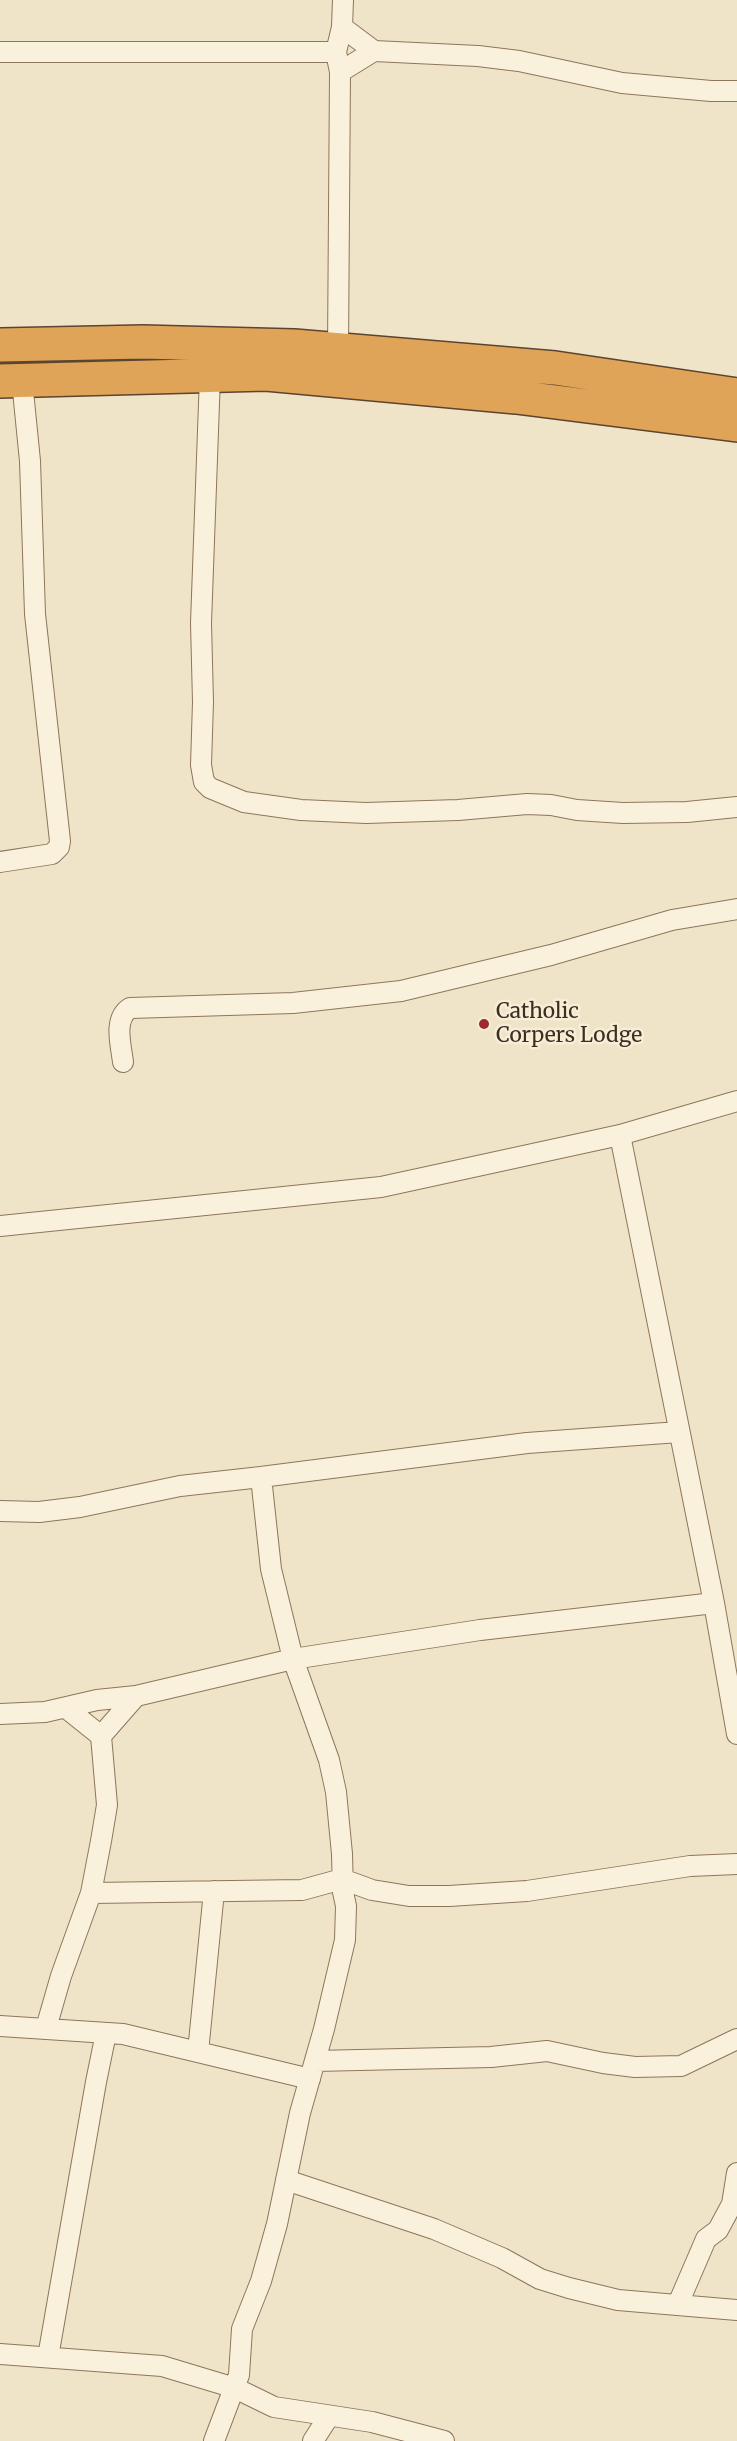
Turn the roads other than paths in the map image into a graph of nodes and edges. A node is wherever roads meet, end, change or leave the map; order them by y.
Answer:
1 (343, 0) edge
2 (342, 27) junction
3 (374, 51) junction
4 (0, 52) edge
5 (336, 52) junction
6 (340, 72) junction
7 (737, 91) edge
8 (0, 345) edge
9 (338, 350) junction
10 (210, 376) junction
11 (11, 381) edge
12 (737, 395) edge
13 (737, 425) edge
14 (737, 807) edge
15 (0, 862) edge
16 (737, 909) edge
17 (123, 1062) dead end
18 (737, 1101) edge
19 (620, 1135) junction
20 (0, 1226) edge
21 (679, 1432) junction
22 (261, 1477) junction
23 (0, 1511) edge
24 (714, 1603) junction
25 (293, 1659) junction
26 (136, 1696) junction
27 (66, 1708) junction
28 (0, 1714) edge
29 (737, 1734) edge
30 (101, 1736) junction
31 (737, 1864) edge
32 (342, 1879) junction
33 (214, 1891) junction
34 (91, 1893) junction
35 (0, 2026) edge
36 (46, 2028) junction
37 (109, 2035) junction
38 (737, 2040) edge
39 (198, 2052) junction
40 (312, 2070) junction
41 (737, 2173) edge
42 (286, 2180) junction
43 (678, 2304) junction
44 (737, 2310) edge
45 (0, 2354) edge
46 (48, 2357) junction
47 (235, 2388) junction
48 (329, 2416) junction
49 (214, 2441) edge
50 (313, 2441) edge
51 (444, 2441) edge

1 - 2 street
2 - 3 street
2 - 5 street
3 - 6 street
3 - 7 street
4 - 5 street
5 - 6 street
6 - 9 street
8 - 9 highway
9 - 12 highway
10 - 11 highway
10 - 13 highway
10 - 14 street
11 - 15 street
16 - 17 street
18 - 19 street
19 - 20 street
19 - 21 street
21 - 22 street
21 - 24 street
22 - 23 street
22 - 25 street
24 - 25 street
24 - 29 street
25 - 26 street
25 - 32 street
26 - 27 street
26 - 30 street
27 - 28 street
27 - 30 street
30 - 34 street
31 - 32 street
32 - 33 street
32 - 40 street
33 - 34 street
33 - 39 street
34 - 36 street
35 - 36 street
36 - 37 street
37 - 39 street
37 - 46 street
38 - 40 street
39 - 40 street
40 - 42 street
41 - 43 street
42 - 43 street
42 - 47 street
43 - 44 street
45 - 46 street
46 - 47 street
47 - 48 street
47 - 49 street
48 - 50 street
48 - 51 street

